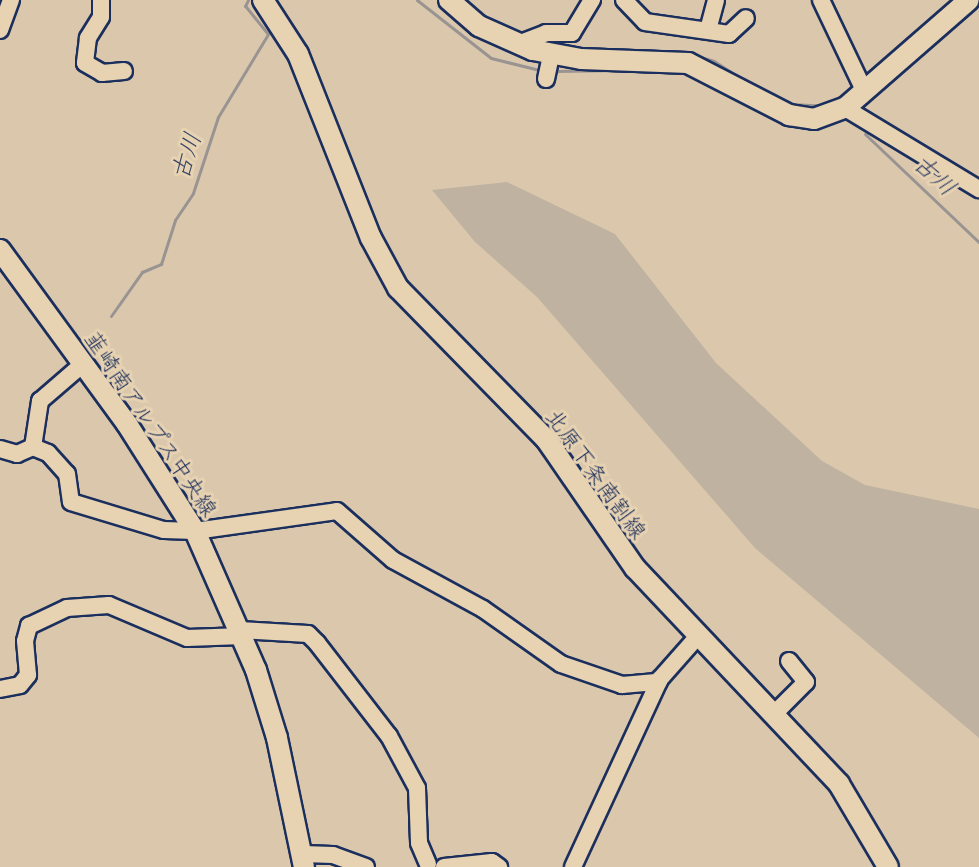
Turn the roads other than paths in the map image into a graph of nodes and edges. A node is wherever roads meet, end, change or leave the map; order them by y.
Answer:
1 (11, 0) edge
2 (101, 0) edge
3 (263, 0) edge
4 (449, 0) edge
5 (592, 0) edge
6 (624, 0) edge
7 (716, 0) edge
8 (821, 0) edge
9 (969, 0) edge
10 (746, 18) dead end
11 (0, 30) edge
12 (708, 30) junction
13 (518, 44) junction
14 (124, 71) dead end
15 (864, 90) junction
16 (845, 108) junction
17 (979, 189) edge
18 (0, 250) edge
19 (84, 363) junction
20 (33, 447) junction
21 (0, 449) edge
22 (195, 531) junction
23 (241, 633) junction
24 (698, 636) junction
25 (789, 661) dead end
26 (659, 682) junction
27 (0, 689) edge
28 (774, 714) junction
29 (304, 860) edge
30 (434, 866) edge
31 (366, 867) edge
32 (499, 867) edge
33 (573, 867) edge
34 (888, 867) edge

1 - 11 street
2 - 14 street
3 - 24 main road, 北原下条南割線
4 - 13 main road
5 - 13 street
6 - 12 street
7 - 12 street
8 - 15 street
9 - 15 main road
10 - 12 street
13 - 16 main road
15 - 16 main road
16 - 17 street
18 - 19 main road, 韮崎南アルプス中央線
19 - 20 street
19 - 22 main road, 韮崎南アルプス中央線
20 - 21 street
20 - 22 street
22 - 23 main road, 韮崎南アルプス中央線
22 - 26 street
23 - 27 street
23 - 29 main road, 韮崎南アルプス中央線
23 - 30 street
24 - 26 street
24 - 28 main road, 北原下条南割線
25 - 28 street
26 - 33 street
28 - 34 main road, 北原下条南割線
29 - 31 street
30 - 32 street

